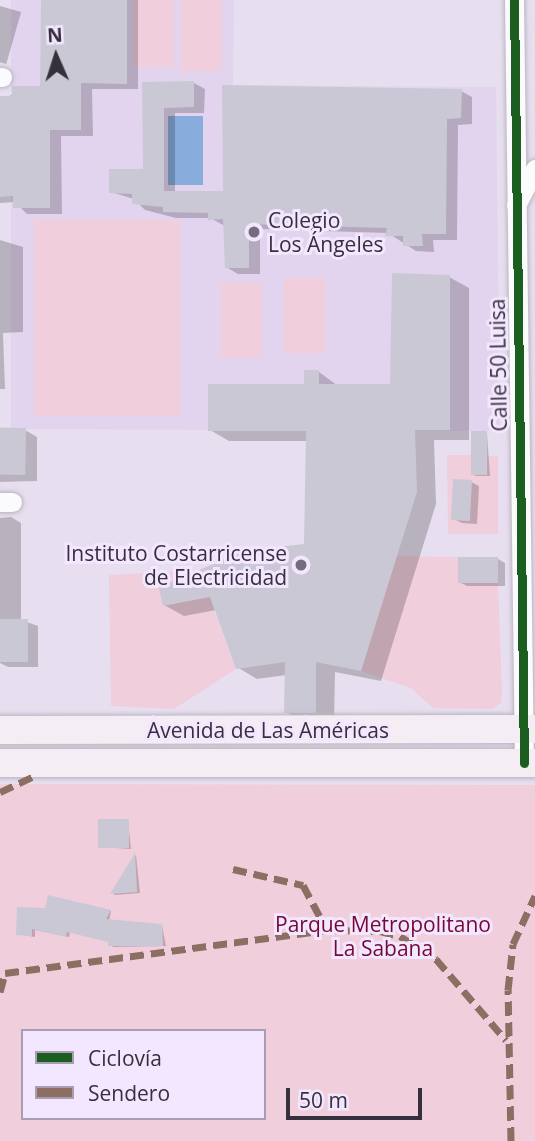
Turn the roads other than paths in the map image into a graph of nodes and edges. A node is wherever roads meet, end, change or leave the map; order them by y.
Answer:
1 (514, 0) edge
2 (535, 169) edge
3 (515, 207) junction
4 (529, 729) edge
5 (0, 730) edge
6 (0, 763) edge
7 (529, 763) edge

1 - 3 street, Calle 50 Luisa
2 - 3 street
3 - 4 street, Calle 50 Luisa
4 - 5 main road, Avenida de Las Américas
4 - 7 street, Calle 50 Luisa
6 - 7 main road, Avenida de Las Américas

